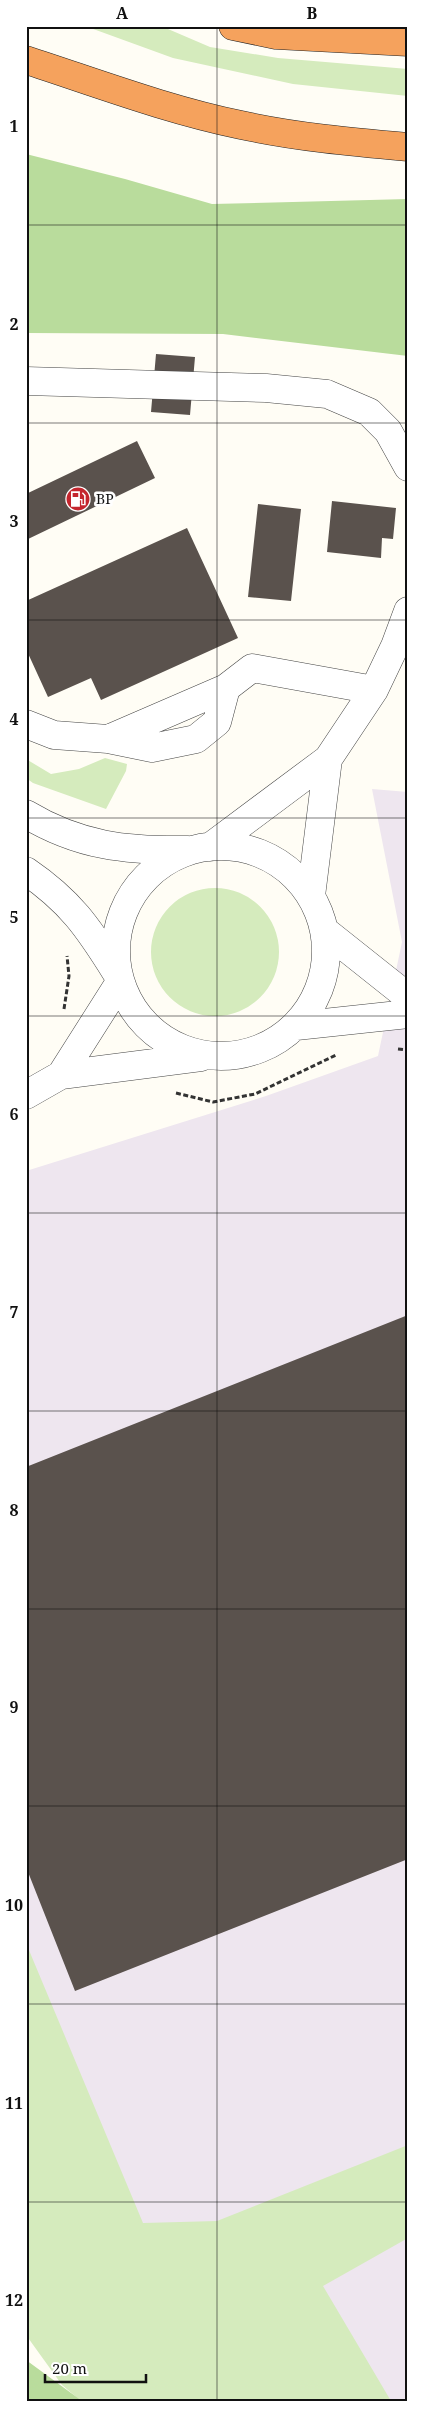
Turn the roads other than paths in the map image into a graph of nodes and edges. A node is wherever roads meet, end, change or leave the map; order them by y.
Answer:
1 (233, 26) edge
2 (408, 42) edge
3 (26, 60) edge
4 (408, 147) edge
5 (26, 381) edge
6 (408, 467) edge
7 (406, 622) edge
8 (226, 688) junction
9 (374, 690) junction
10 (26, 724) edge
11 (108, 739) junction
12 (328, 759) junction
13 (26, 814) edge
14 (202, 848) junction
15 (26, 871) edge
16 (312, 896) junction
17 (325, 931) junction
18 (120, 980) junction
19 (408, 997) edge
20 (408, 1014) edge
21 (296, 1026) junction
22 (209, 1056) junction
23 (61, 1075) junction
24 (26, 1095) edge

1 - 2 highway
3 - 4 highway
5 - 6 street
7 - 9 street
8 - 9 street
8 - 11 street
8 - 11 street
9 - 12 street
10 - 11 street
12 - 14 street
12 - 16 street
13 - 14 street
14 - 16 street
14 - 18 street
15 - 18 street
16 - 17 street
17 - 19 street
17 - 21 street
18 - 22 street
18 - 23 street
20 - 21 street
21 - 22 street
22 - 23 street
23 - 24 street

